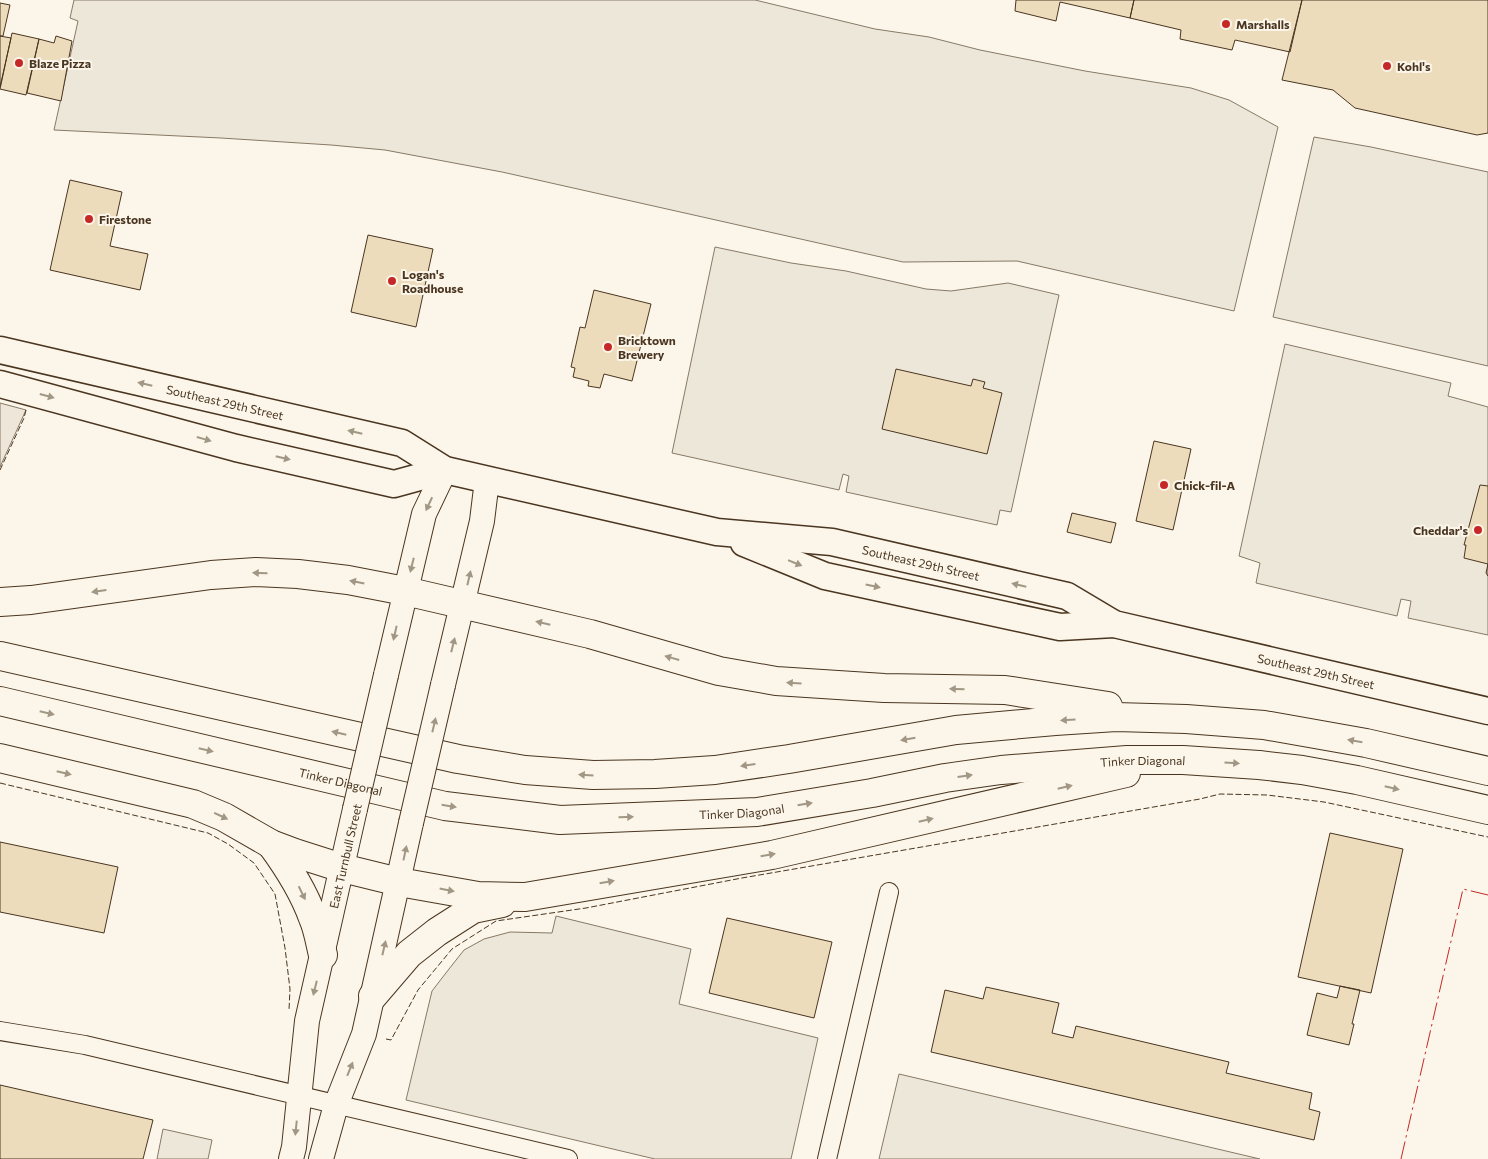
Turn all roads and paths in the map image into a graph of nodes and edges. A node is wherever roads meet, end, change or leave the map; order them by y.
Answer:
1 (0, 350) edge
2 (0, 384) edge
3 (445, 470) junction
4 (486, 480) junction
5 (405, 590) junction
6 (0, 602) edge
7 (463, 604) junction
8 (0, 656) edge
9 (0, 701) edge
10 (1488, 710) edge
11 (1186, 719) junction
12 (0, 758) edge
13 (1183, 760) junction
14 (1488, 770) edge
15 (1488, 810) edge
16 (271, 844) junction
17 (342, 868) junction
18 (399, 882) junction
19 (889, 892) dead end
20 (525, 898) junction
21 (323, 955) junction
22 (373, 996) junction
23 (0, 1031) edge
24 (300, 1096) junction
25 (336, 1105) junction
26 (291, 1159) edge
27 (321, 1159) edge
28 (568, 1159) edge
29 (827, 1159) edge

3 -> 1 main road, Southeast 29th Street
2 -> 3 main road, Southeast 29th Street
3 - 4 main road, Southeast 29th Street
3 -> 5 street, East Turnbull Street
7 -> 4 street
4 - 10 main road, Southeast 29th Street
5 -> 6 highway
5 - 7 highway
5 -> 17 street, East Turnbull Street, bridge
11 -> 7 highway
18 -> 7 street, bridge
11 -> 8 highway
9 -> 13 highway, Tinker Diagonal
14 -> 11 highway
12 -> 16 highway
13 -> 15 highway, Tinker Diagonal
20 -> 13 highway
16 - 17 highway
16 -> 21 highway
17 - 18 highway
17 - 21 street, East Turnbull Street
18 -> 20 highway
22 -> 18 street
19 - 29 street
20 - 22 highway
21 -> 24 street, East Turnbull Street
25 -> 22 street
23 - 24 street
24 - 25 street
24 -> 26 street, East Turnbull Street
25 - 27 street
25 - 28 street

